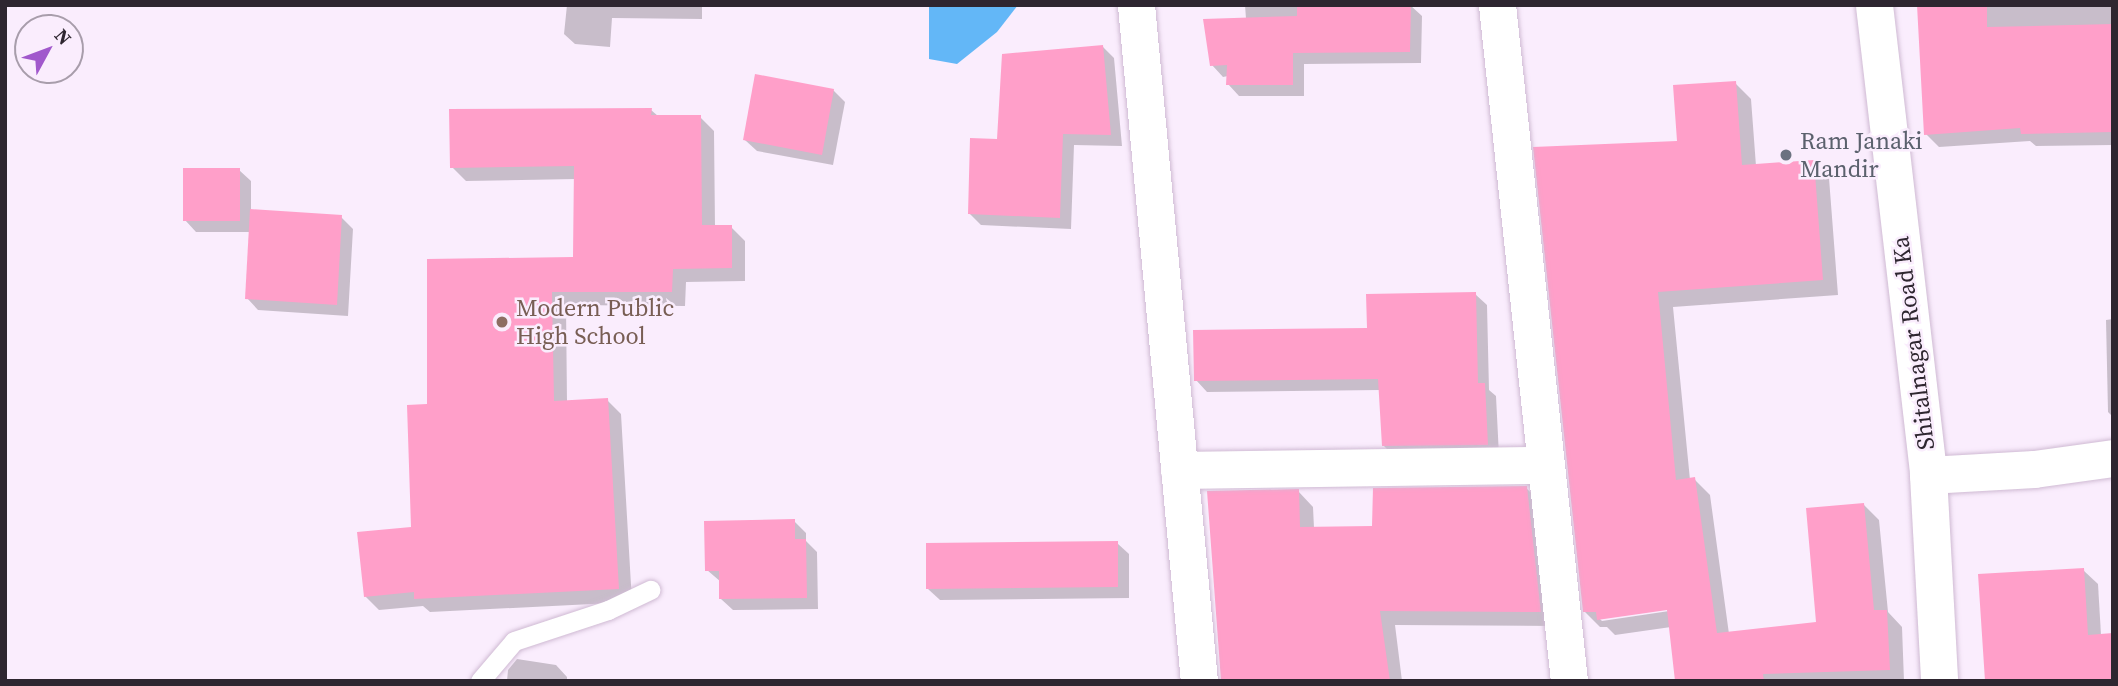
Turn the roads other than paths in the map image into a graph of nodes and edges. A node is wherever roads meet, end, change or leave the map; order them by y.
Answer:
1 (1136, 5) edge
2 (1496, 5) edge
3 (1874, 5) edge
4 (2113, 457) edge
5 (1546, 464) junction
6 (1179, 470) junction
7 (1928, 475) junction
8 (650, 590) dead end
9 (480, 681) edge
10 (1199, 681) edge
11 (1569, 681) edge
12 (1940, 681) edge

1 - 6 street
2 - 5 street
3 - 7 street, Shitalnagar Road Ka
4 - 7 street
5 - 6 street
5 - 11 street
6 - 10 street
7 - 12 street, Shitalnagar Road Ka
8 - 9 lane

